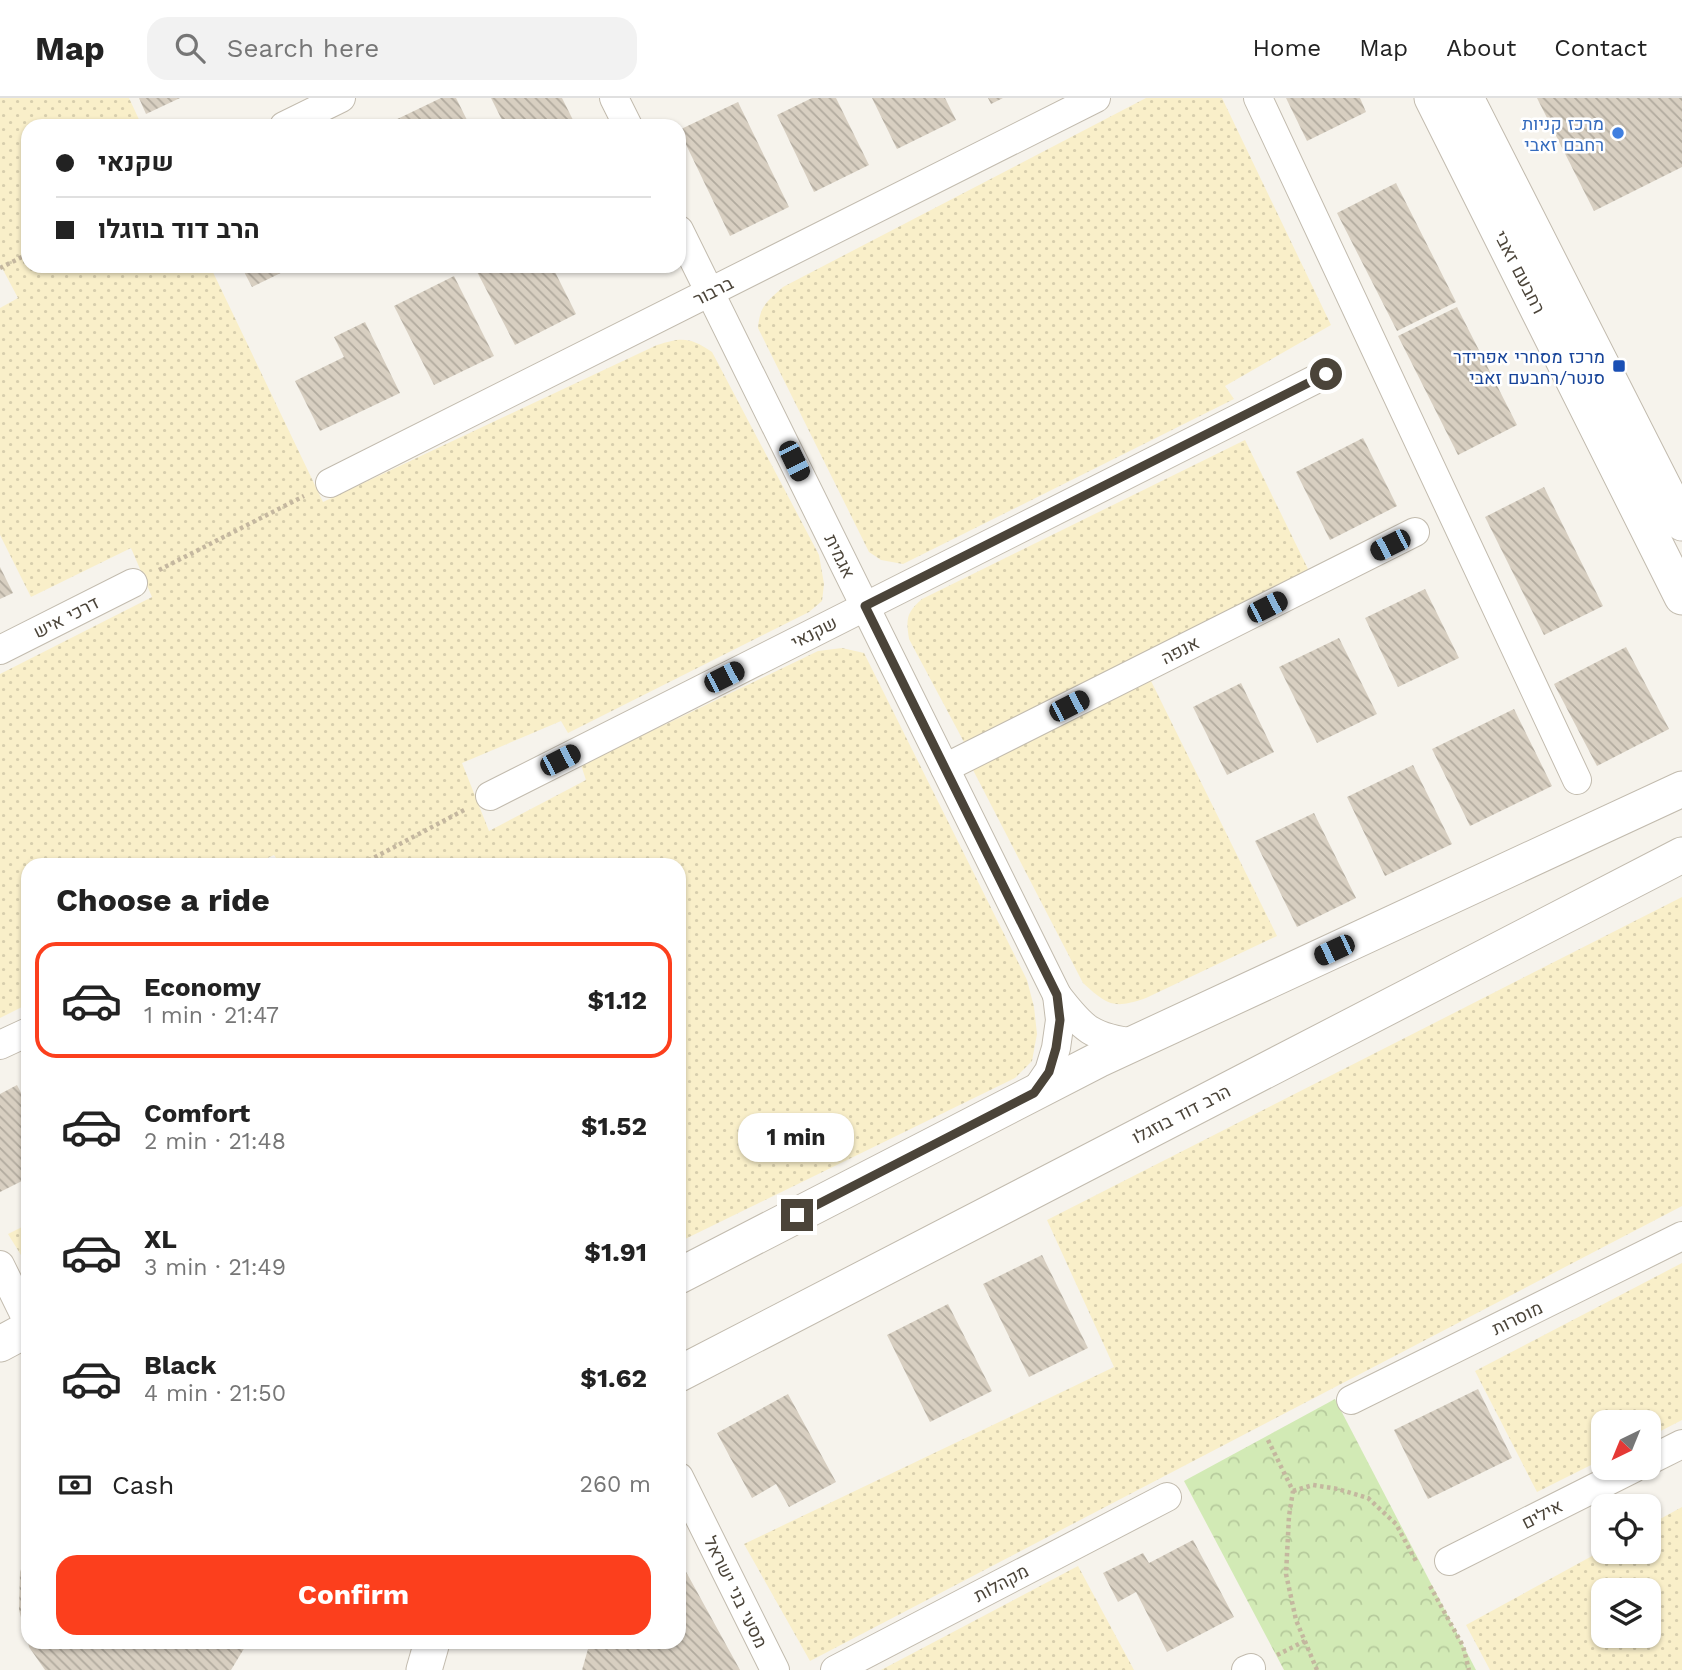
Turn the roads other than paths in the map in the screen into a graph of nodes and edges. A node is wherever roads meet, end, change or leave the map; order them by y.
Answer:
1 (341, 98) edge
2 (614, 98) edge
3 (1096, 98) edge
4 (1258, 98) edge
5 (1432, 98) edge
6 (1466, 98) edge
7 (298, 119) edge
8 (624, 119) edge
9 (686, 244) edge
10 (710, 292) junction
11 (1326, 374) dead end
12 (330, 483) road end
13 (1682, 523) edge
14 (1415, 532) dead end
15 (132, 583) road end
16 (1682, 597) edge
17 (865, 606) junction
18 (0, 650) edge
19 (945, 768) junction
20 (1577, 780) dead end
21 (1682, 789) edge
22 (489, 796) road end
23 (1682, 855) edge
24 (1057, 995) junction
25 (21, 1035) edge
26 (1136, 1043) junction
27 (0, 1045) edge
28 (1034, 1093) junction
29 (1682, 1236) edge
30 (0, 1265) edge
31 (686, 1272) edge
32 (21, 1308) edge
33 (21, 1333) edge
34 (0, 1344) edge
35 (686, 1370) edge
36 (1351, 1399) dead end
37 (1682, 1444) edge
38 (1661, 1454) edge
39 (1610, 1480) edge
40 (686, 1491) edge
41 (1167, 1497) dead end
42 (1450, 1561) dead end
43 (430, 1649) edge
44 (424, 1670) edge
45 (775, 1670) edge
46 (835, 1670) edge

1 - 7 street
2 - 8 street
3 - 10 street, ברבור
4 - 20 street
5 - 16 street, רחבעם זאבי
6 - 13 street, רחבעם זאבי
9 - 10 street, אגמית
10 - 12 street, ברבור
10 - 17 street, אגמית
11 - 17 street, שקנאי
14 - 19 street, אנפה
15 - 18 street, דרכי איש
17 - 19 street, אגמית
17 - 22 street, שקנאי
19 - 24 street, אגמית
21 - 26 street
23 - 35 street, הרב דוד בוזגלו
24 - 26 street, אגמית
24 - 28 street, אגמית
25 - 27 street
26 - 28 street
28 - 31 street
29 - 36 street, מוסרות
30 - 32 street
33 - 34 street
37 - 38 street
39 - 42 street, אילים
40 - 45 street, מסעי בני ישראל
41 - 46 street, מקהלות
43 - 44 street

